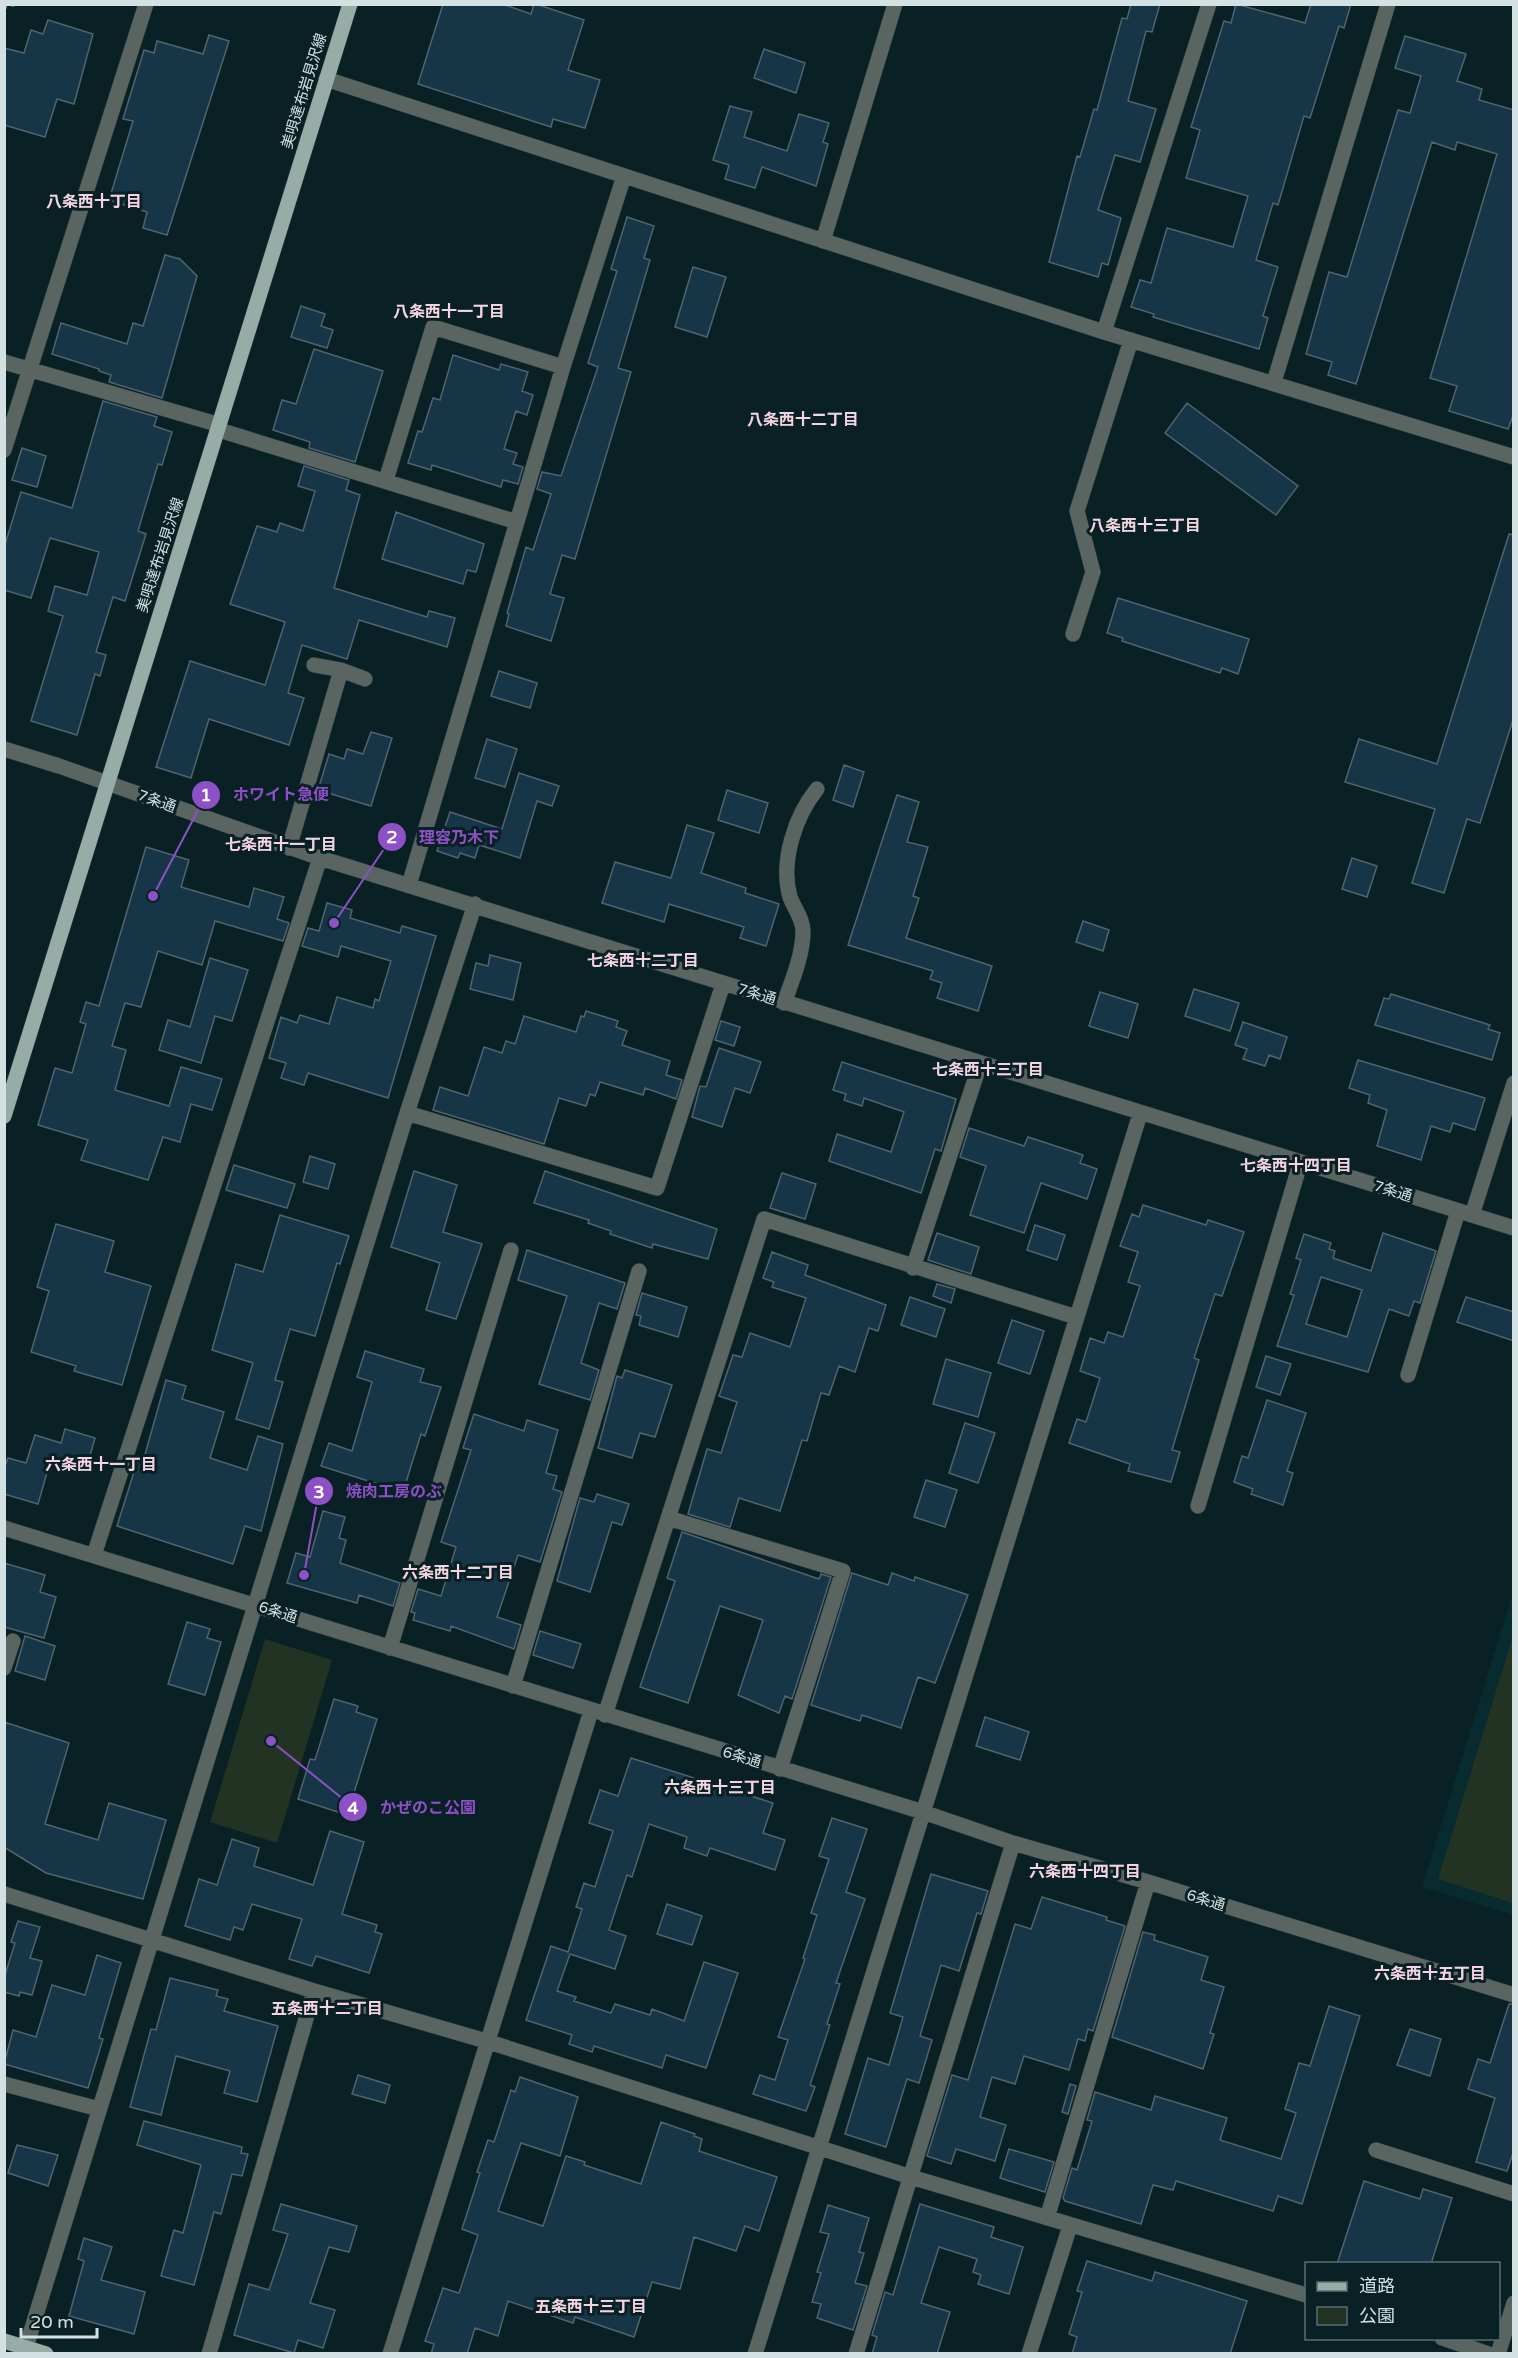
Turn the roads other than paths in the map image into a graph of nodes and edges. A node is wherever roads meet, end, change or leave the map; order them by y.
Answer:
1 (146, 4) edge
2 (350, 4) edge
3 (895, 4) edge
4 (1209, 4) edge
5 (1388, 4) edge
6 (326, 79) junction
7 (624, 177) junction
8 (823, 241) junction
9 (1104, 332) junction
10 (1131, 340) junction
11 (4, 362) edge
12 (563, 367) junction
13 (29, 370) junction
14 (1274, 382) junction
15 (219, 427) junction
16 (4, 450) edge
17 (1514, 457) edge
18 (386, 480) junction
19 (517, 522) junction
20 (1073, 634) dead end
21 (314, 665) dead end
22 (341, 670) junction
23 (365, 680) dead end
24 (4, 749) edge
25 (106, 783) junction
26 (817, 789) dead end
27 (289, 848) junction
28 (320, 858) junction
29 (409, 885) junction
30 (475, 904) junction
31 (723, 984) junction
32 (784, 1003) junction
33 (980, 1064) junction
34 (1514, 1083) edge
35 (406, 1113) junction
36 (1140, 1114) junction
37 (4, 1116) edge
38 (1300, 1164) junction
39 (1465, 1213) junction
40 (1514, 1228) edge
41 (511, 1250) dead end
42 (913, 1268) junction
43 (639, 1271) dead end
44 (1076, 1317) junction
45 (1408, 1375) dead end
46 (1198, 1506) dead end
47 (668, 1518) junction
48 (4, 1528) edge
49 (94, 1555) junction
50 (256, 1605) junction
51 (13, 1641) dead end
52 (390, 1648) junction
53 (4, 1668) edge
54 (513, 1686) junction
55 (598, 1713) junction
56 (780, 1769) junction
57 (923, 1812) junction
58 (1012, 1843) junction
59 (1148, 1882) junction
60 (4, 1894) edge
61 (151, 1940) junction
62 (314, 1991) junction
63 (1514, 1995) edge
64 (486, 2041) junction
65 (4, 2084) edge
66 (99, 2109) junction
67 (820, 2146) junction
68 (1376, 2150) dead end
69 (910, 2177) junction
70 (1514, 2194) edge
71 (1047, 2218) junction
72 (1070, 2226) junction
73 (1305, 2295) edge
74 (1514, 2303) edge
75 (1448, 2340) edge
76 (4, 2341) edge
77 (25, 2350) edge
78 (46, 2354) edge
79 (209, 2354) edge
80 (390, 2354) edge
81 (755, 2354) edge
82 (856, 2354) edge
83 (1029, 2354) edge
84 (1489, 2354) edge
85 (1498, 2354) edge

1 - 13 street
2 - 6 main road, 美唄達布岩見沢線
3 - 8 street
4 - 9 street
5 - 14 street
6 - 7 street
6 - 15 main road, 美唄達布岩見沢線
7 - 8 street
7 - 12 street
8 - 9 street
9 - 10 street
10 - 14 street
10 - 20 street
11 - 13 street
12 - 18 street
12 - 19 street
13 - 15 street
13 - 16 street
14 - 17 street
15 - 18 street
15 - 25 main road, 美唄達布岩見沢線
18 - 19 street
19 - 29 street
21 - 22 street
22 - 23 street
22 - 27 street
24 - 25 street, 7条通
25 - 27 street, 7条通
25 - 37 main road, 美唄達布岩見沢線
26 - 32 street
27 - 28 street, 7条通
28 - 29 street, 7条通
28 - 49 street
29 - 30 street, 7条通
30 - 31 street, 7条通
30 - 35 street
31 - 32 street, 7条通
31 - 35 street
32 - 33 street, 7条通
33 - 36 street, 7条通
33 - 42 street
34 - 39 street
35 - 50 street
36 - 38 street, 7条通
36 - 44 street
38 - 39 street, 7条通
38 - 46 street
39 - 40 street, 7条通
39 - 45 street
41 - 52 street
42 - 44 street
42 - 47 street
43 - 54 street
44 - 57 street
47 - 55 street
47 - 56 street
48 - 49 street, 6条通
49 - 50 street, 6条通
50 - 52 street, 6条通
50 - 61 street
51 - 53 street
52 - 54 street, 6条通
54 - 55 street, 6条通
55 - 56 street, 6条通
55 - 64 street
56 - 57 street, 6条通
57 - 58 street, 6条通
57 - 67 street
58 - 59 street, 6条通
58 - 69 street
59 - 63 street, 6条通
59 - 71 street
60 - 61 street
61 - 62 street
61 - 66 street
62 - 64 street
62 - 79 street
64 - 67 street
64 - 80 street
65 - 66 street
66 - 77 street
67 - 69 street
67 - 81 street
68 - 70 street
69 - 71 street
69 - 82 street
71 - 72 street
72 - 73 street
72 - 83 street
74 - 85 street
75 - 84 street
76 - 77 main road
77 - 78 main road

